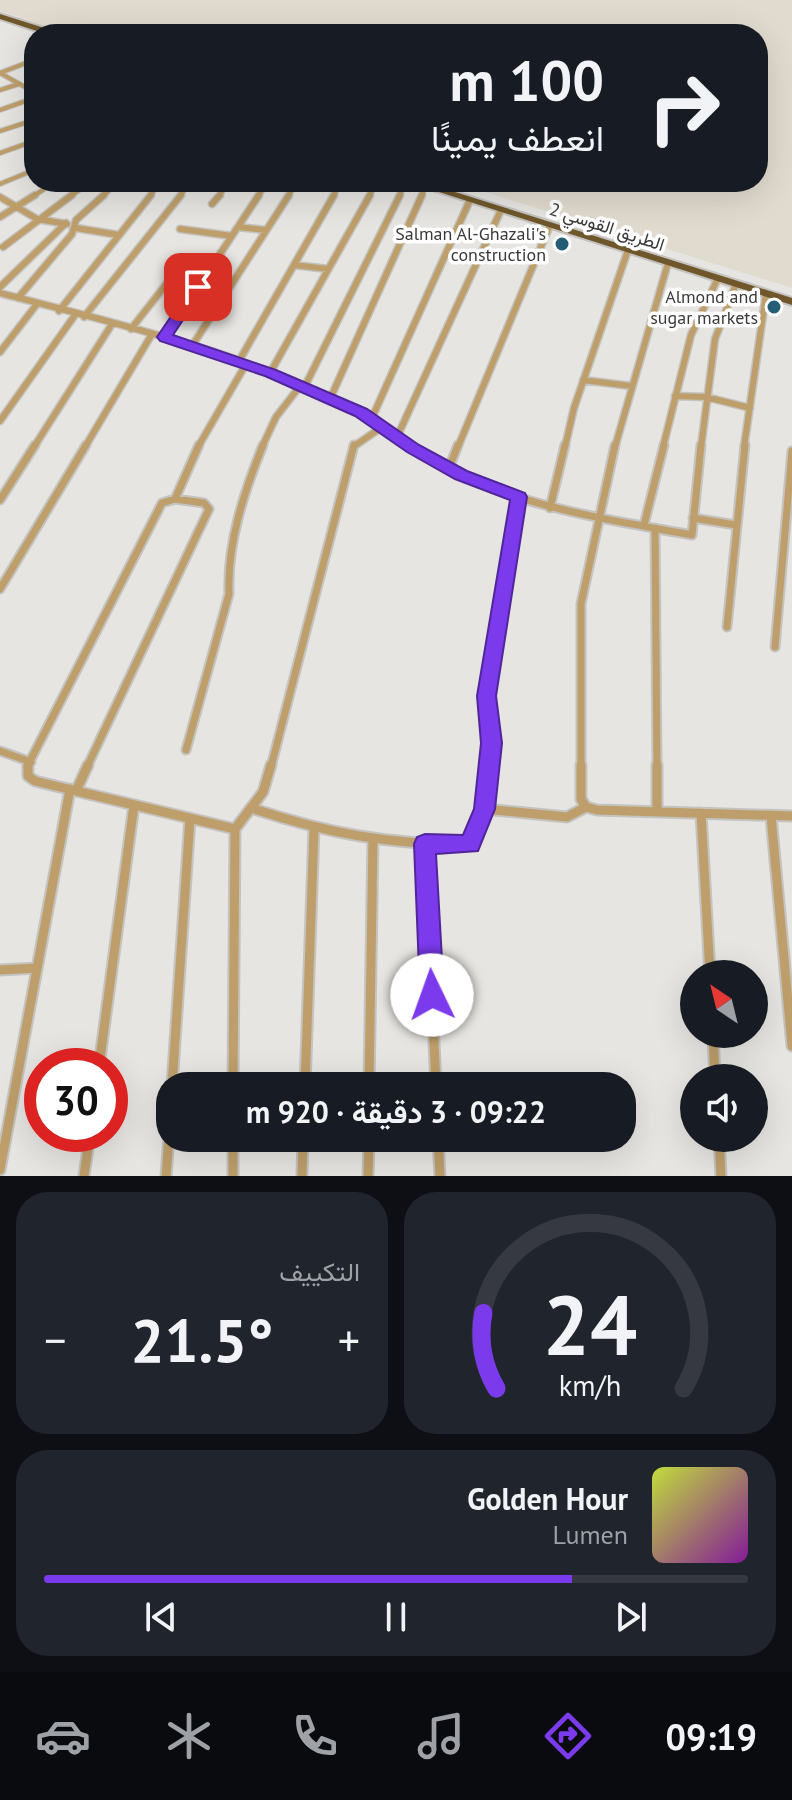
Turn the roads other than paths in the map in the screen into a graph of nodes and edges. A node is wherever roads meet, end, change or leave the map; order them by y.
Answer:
1 (0, 16) edge
2 (0, 22) edge
3 (24, 24) edge
4 (24, 30) edge
5 (24, 64) edge
6 (0, 73) edge
7 (19, 84) junction
8 (24, 88) edge
9 (0, 90) edge
10 (24, 99) edge
11 (0, 110) edge
12 (24, 123) edge
13 (0, 131) edge
14 (24, 145) edge
15 (0, 153) edge
16 (24, 174) edge
17 (0, 184) edge
18 (40, 192) edge
19 (76, 192) edge
20 (107, 192) edge
21 (153, 192) edge
22 (183, 192) edge
23 (222, 192) edge
24 (262, 192) edge
25 (290, 192) edge
26 (335, 192) edge
27 (371, 192) edge
28 (401, 192) edge
29 (423, 192) edge
30 (445, 192) edge
31 (466, 192) edge
32 (0, 197) edge
33 (470, 200) junction
34 (212, 204) dead end
35 (16, 208) junction
36 (501, 210) junction
37 (0, 217) edge
38 (37, 219) junction
39 (550, 222) junction
40 (66, 223) junction
41 (75, 227) junction
42 (238, 227) junction
43 (180, 229) dead end
44 (265, 230) junction
45 (119, 235) junction
46 (232, 236) junction
47 (1, 244) edge
48 (628, 250) junction
49 (668, 263) junction
50 (294, 265) junction
51 (328, 269) junction
52 (171, 278) dead end
53 (718, 278) junction
54 (736, 284) junction
55 (0, 290) edge
56 (766, 294) junction
57 (792, 294) edge
58 (18, 298) junction
59 (792, 302) edge
60 (37, 304) junction
61 (59, 311) junction
62 (75, 315) junction
63 (84, 317) junction
64 (112, 324) junction
65 (131, 329) junction
66 (152, 334) junction
67 (165, 337) junction
68 (192, 346) junction
69 (0, 352) edge
70 (242, 363) junction
71 (270, 373) junction
72 (583, 380) junction
73 (631, 386) junction
74 (302, 387) junction
75 (675, 396) junction
76 (706, 397) junction
77 (330, 399) junction
78 (750, 408) junction
79 (371, 420) junction
80 (0, 421) edge
81 (382, 427) junction
82 (397, 437) junction
83 (792, 451) edge
84 (449, 468) junction
85 (519, 497) junction
86 (175, 499) junction
87 (0, 500) edge
88 (550, 508) junction
89 (598, 517) junction
90 (693, 518) junction
91 (644, 525) junction
92 (736, 525) junction
93 (655, 528) junction
94 (0, 589) edge
95 (727, 627) dead end
96 (775, 647) dead end
97 (186, 750) dead end
98 (0, 751) edge
99 (31, 762) junction
100 (73, 790) junction
101 (134, 805) junction
102 (586, 807) junction
103 (251, 808) junction
104 (484, 809) junction
105 (657, 812) junction
106 (701, 813) junction
107 (771, 816) junction
108 (792, 816) edge
109 (190, 818) junction
110 (235, 829) junction
111 (314, 829) junction
112 (373, 838) junction
113 (425, 844) junction
114 (709, 960) edge
115 (37, 968) junction
116 (0, 970) edge
117 (792, 1046) edge
118 (101, 1048) edge
119 (173, 1072) edge
120 (233, 1072) edge
121 (305, 1072) edge
122 (369, 1072) edge
123 (435, 1072) edge
124 (87, 1152) edge
125 (168, 1152) edge
126 (233, 1152) edge
127 (303, 1152) edge
128 (369, 1152) edge
129 (439, 1152) edge
130 (720, 1152) edge
131 (0, 1170) edge
132 (84, 1176) edge
133 (166, 1176) edge
134 (233, 1176) edge
135 (302, 1176) edge
136 (368, 1176) edge
137 (440, 1176) edge
138 (721, 1176) edge

1 - 3 highway
2 - 4 highway
5 - 6 street
6 - 7 street
7 - 8 street
7 - 9 street
10 - 11 street
12 - 13 street
14 - 15 street
16 - 17 street
18 - 35 street
19 - 38 street
20 - 41 street
21 - 45 street
22 - 63 street
23 - 34 street
24 - 42 street
25 - 44 street
26 - 50 street
27 - 51 street
28 - 74 street
29 - 77 street
30 - 33 highway, الطريق القوسي 2
31 - 39 highway, الطريق القوسي 2
32 - 35 street
33 - 36 highway, الطريق القوسي 2
33 - 79 street
35 - 37 street
35 - 38 street
36 - 39 highway, الطريق القوسي 2
36 - 82 street
38 - 40 street
38 - 47 street
39 - 48 highway, الطريق القوسي 2
39 - 57 highway, الطريق القوسي 2
39 - 84 street
40 - 41 street
40 - 55 street
41 - 45 street
41 - 58 street
42 - 44 street
42 - 46 street
43 - 46 street
44 - 68 street
45 - 61 street
46 - 67 street
48 - 49 highway, الطريق القوسي 2
48 - 72 street
49 - 53 highway, الطريق القوسي 2
49 - 73 street
50 - 51 street
50 - 70 street
51 - 71 street
52 - 65 street
53 - 54 highway, الطريق القوسي 2
53 - 75 street
54 - 56 highway, الطريق القوسي 2
54 - 76 street
55 - 58 street
56 - 59 highway, الطريق القوسي 2
56 - 78 street
58 - 60 street
60 - 61 street
60 - 69 street
61 - 62 street
62 - 63 street
62 - 80 street
63 - 64 street
64 - 65 street
64 - 87 street
65 - 66 street
66 - 67 street
66 - 94 street
67 - 68 street
68 - 70 street
70 - 71 street
70 - 86 street
71 - 74 street
72 - 73 street
72 - 88 street
73 - 89 street
74 - 77 street
74 - 97 street
75 - 76 street
75 - 91 street
76 - 78 street
76 - 90 street
77 - 79 street
78 - 92 street
79 - 81 street
81 - 82 street
81 - 103 street
82 - 84 street
83 - 96 street
84 - 85 street
85 - 88 street
85 - 104 street
86 - 99 street
86 - 100 street
88 - 89 street
89 - 91 street
89 - 102 street
90 - 92 street
90 - 93 street
91 - 93 street
92 - 95 street
93 - 105 street
98 - 99 street
99 - 100 street
100 - 101 street
100 - 115 street
101 - 109 street
101 - 118 street
102 - 104 street
102 - 105 street
103 - 110 street
103 - 111 street
104 - 113 street
105 - 106 street
106 - 107 street
106 - 114 street
107 - 108 street
107 - 117 street
109 - 110 street
109 - 119 street
110 - 120 street
111 - 112 street
111 - 121 street
112 - 113 street
112 - 122 street
113 - 123 street
115 - 116 street
115 - 131 street
124 - 132 street
125 - 133 street
126 - 134 street
127 - 135 street
128 - 136 street
129 - 137 street
130 - 138 street

